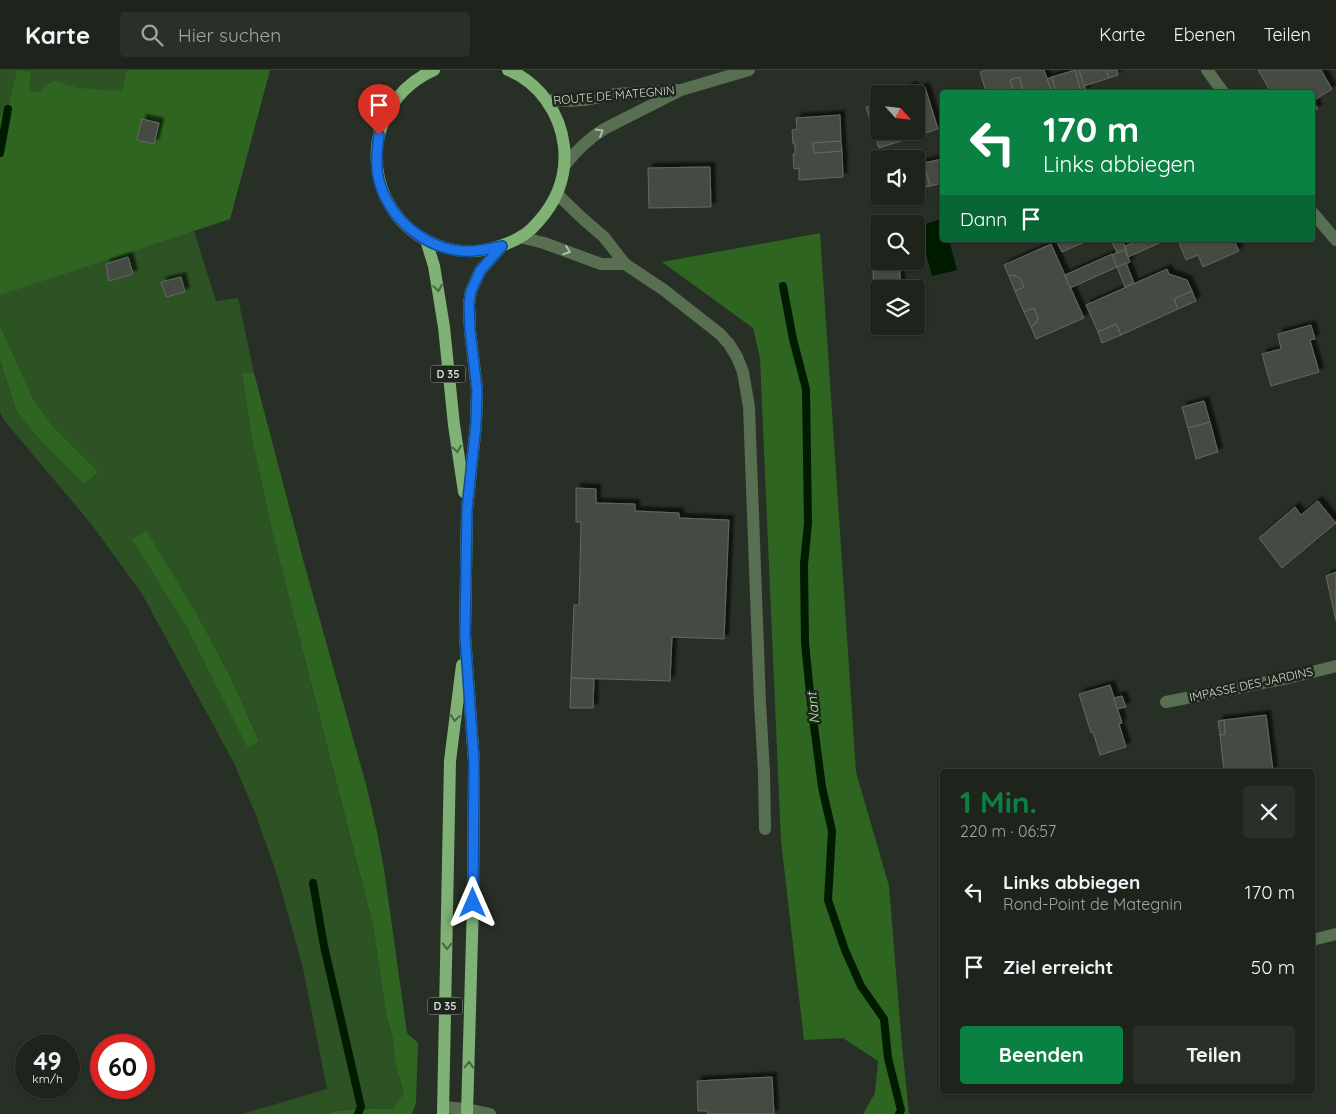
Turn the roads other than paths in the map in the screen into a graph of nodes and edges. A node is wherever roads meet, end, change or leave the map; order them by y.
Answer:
1 (434, 70) edge
2 (749, 70) edge
3 (1207, 70) edge
4 (511, 71) edge
5 (681, 90) junction
6 (1222, 90) edge
7 (547, 100) junction
8 (565, 165) junction
9 (557, 194) junction
10 (1315, 216) edge
11 (520, 237) junction
12 (426, 240) junction
13 (1336, 240) edge
14 (502, 246) junction
15 (625, 264) junction
16 (467, 509) junction
17 (465, 635) junction
18 (1336, 666) edge
19 (1166, 702) dead end
20 (765, 829) dead end
21 (1336, 934) edge
22 (1315, 939) edge
23 (443, 1111) edge
24 (467, 1111) edge
25 (490, 1114) edge

1 - 12 main road
2 - 5 street, ROUTE DE MATEGNIN
3 - 6 street
4 - 7 main road
5 - 7 street, ROUTE DE MATEGNIN
8 -> 5 street, ROUTE DE MATEGNIN
7 - 8 main road
8 - 9 main road
9 - 11 main road
9 - 15 street
10 - 13 street
11 - 14 main road
11 -> 15 street
12 - 14 main road
12 -> 16 main road, D 35
14 - 16 main road, D 35
15 - 20 street
16 - 17 main road, D 35
17 -> 23 main road, D 35
24 -> 17 main road, D 35
18 - 19 street, IMPASSE DES JARDINS
21 - 22 street
23 - 24 street
24 - 25 street

